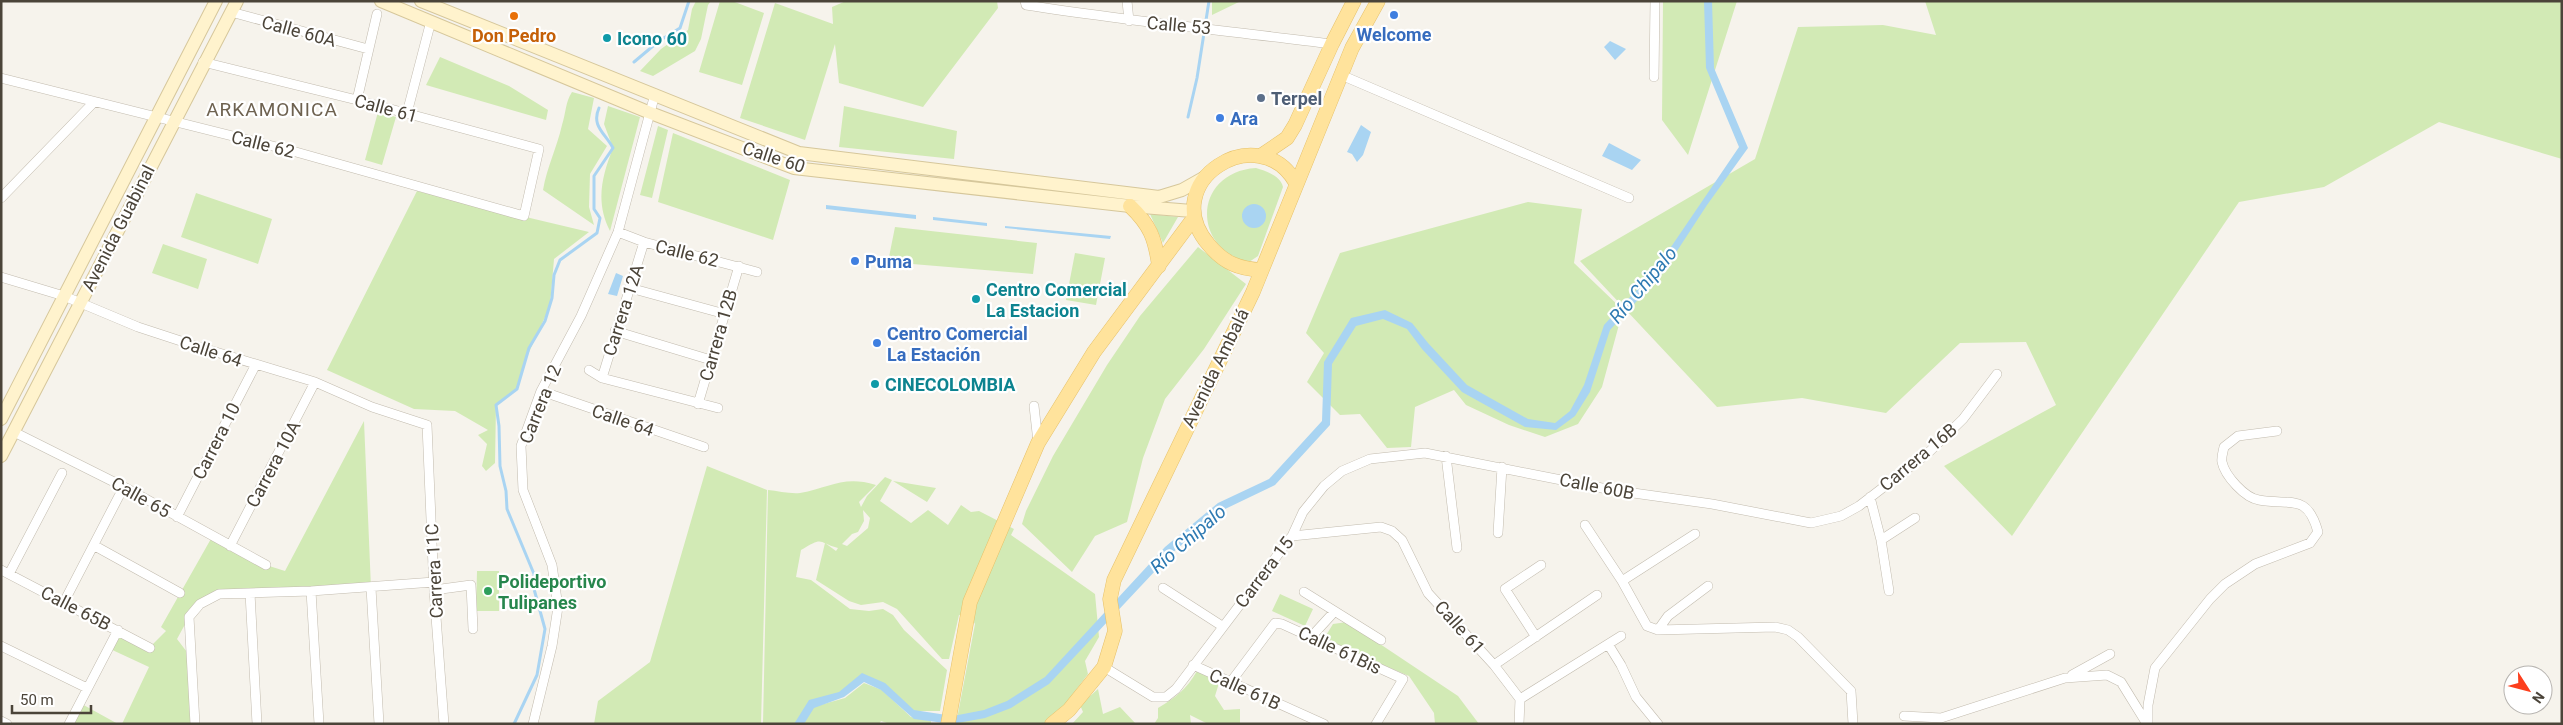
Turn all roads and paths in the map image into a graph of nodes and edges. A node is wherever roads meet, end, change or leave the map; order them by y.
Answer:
1 (216, 1) edge
2 (381, 1) edge
3 (421, 1) edge
4 (1127, 1) edge
5 (1354, 1) edge
6 (1378, 1) edge
7 (1655, 1) edge
8 (1025, 3) edge
9 (234, 7) edge
10 (377, 14) dead end
11 (431, 21) junction
12 (1130, 21) junction
13 (1332, 44) junction
14 (368, 49) junction
15 (203, 62) junction
16 (1341, 74) junction
17 (1654, 77) dead end
18 (1, 78) edge
19 (655, 94) junction
20 (356, 100) junction
21 (94, 102) junction
22 (648, 112) junction
23 (407, 113) junction
24 (157, 118) junction
25 (172, 122) junction
26 (1262, 156) junction
27 (1205, 176) junction
28 (1296, 183) junction
29 (1, 198) edge
30 (1629, 198) dead end
31 (1130, 206) junction
32 (1193, 215) junction
33 (524, 216) joint
34 (618, 232) junction
35 (644, 242) junction
36 (739, 266) junction
37 (1160, 266) junction
38 (1262, 270) junction
39 (757, 272) dead end
40 (1, 277) edge
41 (630, 288) junction
42 (64, 296) junction
43 (79, 303) junction
44 (725, 314) junction
45 (615, 332) junction
46 (711, 360) junction
47 (255, 366) junction
48 (589, 370) dead end
49 (1997, 374) dead end
50 (602, 378) junction
51 (316, 382) junction
52 (542, 391) junction
53 (698, 404) junction
54 (1034, 406) dead end
55 (718, 408) dead end
56 (1, 419) edge
57 (422, 422) joint
58 (2277, 431) dead end
59 (14, 432) junction
60 (1038, 443) junction
61 (704, 447) dead end
62 (1, 456) edge
63 (1446, 456) junction
64 (1370, 459) joint
65 (1502, 467) junction
66 (62, 473) dead end
67 (119, 496) dead end
68 (1870, 497) junction
69 (176, 517) junction
70 (1915, 518) dead end
71 (1824, 521) joint
72 (1585, 525) dead end
73 (1498, 533) dead end
74 (1695, 534) dead end
75 (1292, 536) junction
76 (1880, 540) junction
77 (95, 546) junction
78 (230, 546) junction
79 (1457, 548) dead end
80 (266, 565) dead end
81 (1541, 565) dead end
82 (5, 572) edge
83 (1622, 581) junction
84 (434, 586) junction
85 (1708, 586) dead end
86 (371, 588) junction
87 (1163, 588) dead end
88 (311, 591) junction
89 (1889, 591) dead end
90 (1304, 592) dead end
91 (180, 593) dead end
92 (250, 593) junction
93 (1597, 596) dead end
94 (64, 602) junction
95 (1334, 612) junction
96 (1222, 626) junction
97 (118, 630) junction
98 (473, 630) dead end
99 (1658, 630) junction
100 (1312, 636) junction
101 (1621, 636) dead end
102 (1536, 637) junction
103 (1381, 640) dead end
104 (1608, 644) junction
105 (1, 646) edge
106 (150, 648) dead end
107 (2110, 654) dead end
108 (1193, 665) junction
109 (1494, 665) junction
110 (1104, 667) junction
111 (2065, 678) junction
112 (1230, 684) junction
113 (87, 688) junction
114 (1520, 699) junction
115 (1904, 716) dead end
116 (1, 721) edge
117 (6, 724) edge
118 (69, 724) edge
119 (194, 724) edge
120 (257, 724) edge
121 (318, 724) edge
122 (379, 724) edge
123 (444, 724) edge
124 (533, 724) edge
125 (948, 724) edge
126 (1052, 724) edge
127 (1324, 724) edge
128 (1376, 724) edge
129 (1519, 724) edge
130 (1658, 724) edge
131 (1853, 724) edge
132 (2147, 724) edge

1 - 24 main road, Avenida Guabinal
2 - 11 main road, Calle 60
3 - 19 main road, Calle 60
4 - 12 street
5 - 13 main road
6 - 16 main road, Avenida Ambalá
7 - 17 street
8 - 12 street, Calle 53
9 - 14 street, Calle 60A
9 - 15 main road, Avenida Guabinal
10 - 14 street
11 - 22 main road, Calle 60
11 - 23 street
12 - 13 street, Calle 53
13 - 26 main road
14 - 20 street
15 - 20 street, Calle 61
15 - 25 main road, Avenida Guabinal
16 - 28 main road, Avenida Ambalá
16 - 30 street
18 - 21 street, Calle 62
19 - 22 street, Carrera 12
19 - 27 main road, Calle 60
20 - 23 street, Calle 61
21 - 24 street, Calle 62
21 - 29 street
22 - 31 main road, Calle 60
22 - 34 street, Carrera 12
23 - 33 street, Calle 61
24 - 25 street, Calle 62
24 - 42 main road, Avenida Guabinal
25 - 33 street, Calle 62
25 - 43 main road, Avenida Guabinal
26 - 27 main road
26 - 28 main road
27 - 32 main road
28 - 38 main road, Avenida Ambalá
31 - 32 main road, Calle 60
31 - 37 main road
32 - 37 main road
32 - 38 main road
34 - 35 street, Calle 62
34 - 52 street, Carrera 12
35 - 36 street, Calle 62
35 - 41 street, Carrera 12A
36 - 39 street, Calle 62
36 - 44 street, Carrera 12B
37 - 60 main road
38 - 110 main road, Avenida Ambalá
40 - 42 street, Calle 64
41 - 44 street
41 - 45 street, Carrera 12A
42 - 43 street, Calle 64
42 - 56 main road, Avenida Guabinal
43 - 47 street, Calle 64
43 - 59 main road, Avenida Guabinal
44 - 46 street, Carrera 12B
45 - 46 street
45 - 50 street, Carrera 12A
46 - 53 street, Carrera 12B
47 - 51 street, Calle 64
47 - 69 street, Carrera 10
48 - 50 street
49 - 68 street, Carrera 16B
50 - 53 street
51 - 57 street, Calle 64
51 - 78 street, Carrera 10A
52 - 61 street, Calle 64
52 - 124 street, Carrera 12
53 - 55 street
54 - 60 street
57 - 84 street, Carrera 11C
58 - 132 street
59 - 62 main road, Avenida Guabinal
59 - 69 street, Calle 65
60 - 125 main road
63 - 64 street, Calle 60B
63 - 65 street, Calle 60B
63 - 79 street
64 - 75 street, Carrera 15
65 - 71 street, Calle 60B
65 - 73 street
66 - 82 street
67 - 77 street
68 - 71 street, Carrera 16B
68 - 76 street
69 - 78 street, Calle 65
70 - 76 street
72 - 83 street
74 - 83 street
75 - 96 street, Carrera 15
75 - 109 street, Calle 61
76 - 89 street
77 - 91 street
77 - 94 street
78 - 80 street, Calle 65
81 - 102 street
82 - 94 street, Calle 65B
83 - 99 street
84 - 86 street
84 - 98 street
84 - 123 street, Carrera 11C
85 - 99 street
86 - 88 street
86 - 122 street
87 - 96 street
88 - 92 street
88 - 121 street
90 - 95 street
92 - 119 street
92 - 120 street
93 - 102 street
94 - 97 street, Calle 65B
95 - 100 street
95 - 103 street
96 - 108 street, Carrera 15
97 - 106 street, Calle 65B
97 - 113 street
99 - 131 street
100 - 112 street, Calle 61Bis
100 - 128 street, Calle 61Bis
101 - 104 street
102 - 109 street
104 - 114 street
104 - 130 street
105 - 113 street
107 - 111 street
108 - 110 street, Carrera 15
108 - 112 street, Calle 61B
109 - 114 street, Calle 61
110 - 126 main road, Avenida Ambalá
111 - 115 street
111 - 132 street
112 - 127 street, Calle 61B
113 - 118 street
114 - 129 street
116 - 117 street

